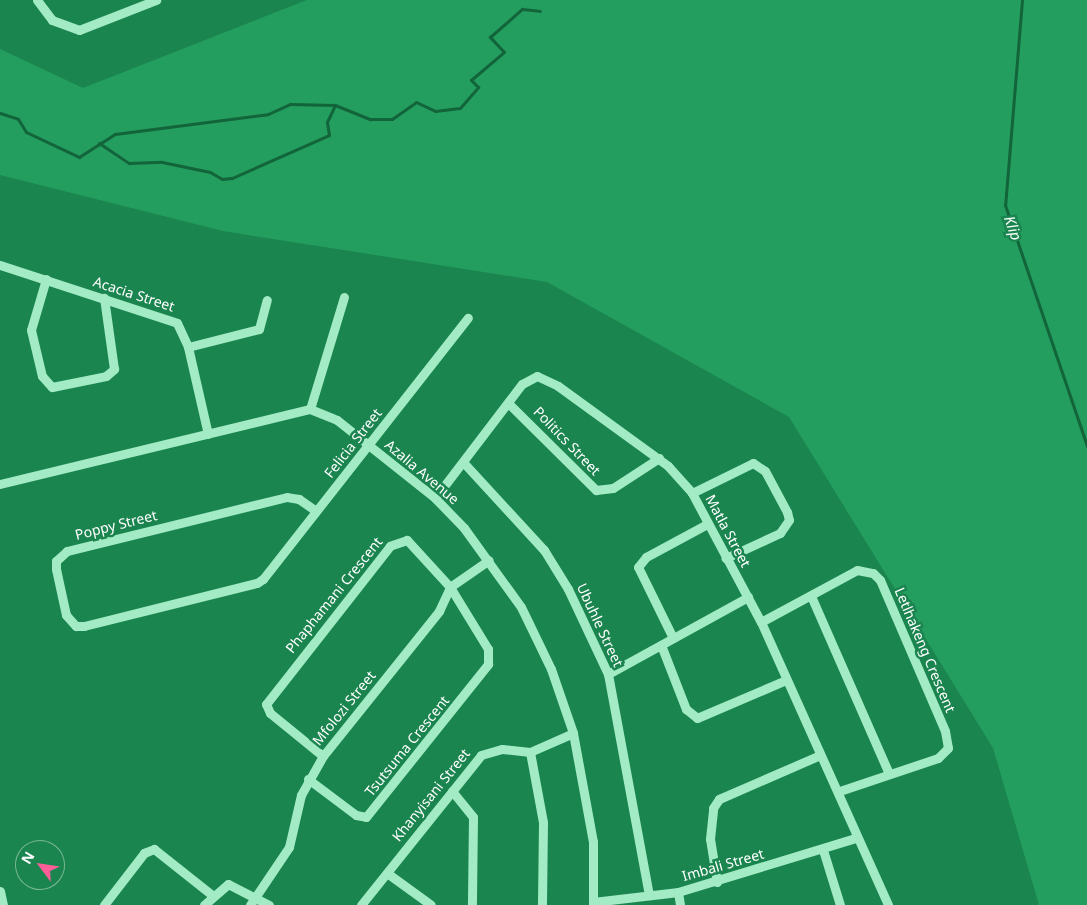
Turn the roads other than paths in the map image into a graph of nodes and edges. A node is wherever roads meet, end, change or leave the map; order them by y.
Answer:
1 (37, 0) edge
2 (156, 0) edge
3 (0, 265) edge
4 (46, 279) junction
5 (344, 297) dead end
6 (104, 298) junction
7 (267, 300) dead end
8 (468, 318) dead end
9 (188, 348) junction
10 (508, 403) junction
11 (310, 409) junction
12 (208, 434) junction
13 (368, 445) junction
14 (659, 458) junction
15 (463, 462) junction
16 (0, 484) edge
17 (692, 492) junction
18 (435, 498) junction
19 (316, 511) junction
20 (707, 524) junction
21 (726, 558) junction
22 (489, 560) junction
23 (257, 583) joint
24 (450, 587) junction
25 (811, 596) junction
26 (748, 597) junction
27 (761, 622) junction
28 (673, 638) junction
29 (661, 645) junction
30 (490, 657) joint
31 (608, 674) junction
32 (786, 680) junction
33 (573, 733) junction
34 (530, 752) junction
35 (820, 755) junction
36 (323, 756) junction
37 (889, 774) junction
38 (308, 779) junction
39 (452, 791) junction
40 (840, 791) junction
41 (856, 838) junction
42 (823, 850) junction
43 (387, 873) junction
44 (717, 882) junction
45 (0, 891) edge
46 (678, 892) junction
47 (212, 895) junction
48 (649, 895) junction
49 (256, 897) junction
50 (593, 904) edge
51 (4, 905) edge
52 (104, 905) edge
53 (204, 905) edge
54 (250, 905) edge
55 (269, 905) edge
56 (361, 905) edge
57 (431, 905) edge
58 (472, 905) edge
59 (542, 905) edge
60 (680, 905) edge
61 (840, 905) edge
62 (888, 905) edge

1 - 2 street
3 - 4 street, Acacia Street
4 - 6 street, Acacia Street
4 - 6 street
5 - 11 street
6 - 9 street, Acacia Street
7 - 9 street
8 - 13 street, Felicia Street
9 - 12 street, Acacia Street
10 - 14 street, Matla Street
10 - 14 street, Politics Street
10 - 15 street, Matla Street
11 - 12 street
11 - 13 street, Azalia Avenue
12 - 16 street
13 - 18 street, Azalia Avenue
13 - 19 street, Felicia Street
14 - 17 street, Matla Street
15 - 18 street, Matla Street
15 - 31 street, Ubuhle Street
17 - 20 street, Matla Street
17 - 21 street
18 - 22 street, Azalia Avenue
19 - 23 street, Felicia Street
19 - 23 street, Poppy Street
20 - 21 street, Matla Street
20 - 28 street
21 - 26 street, Matla Street
22 - 24 street
22 - 33 street, Azalia Avenue
24 - 30 street, Phaphamani Crescent
24 - 36 street, Mfolozi Street
24 - 36 street, Phaphamani Crescent
25 - 27 street, Letlhakeng Crescent
25 - 37 street
25 - 37 street, Letlhakeng Crescent
26 - 27 street, Matla Street
26 - 28 street
27 - 32 street, Matla Street
28 - 29 street
29 - 31 street
29 - 32 street
30 - 38 street, Tsutsuma Crescent
31 - 48 street, Ubuhle Street
32 - 35 street, Matla Street
33 - 34 street, Khanyisani Street
33 - 50 street, Azalia Avenue
34 - 39 street, Khanyisani Street
34 - 59 street
35 - 40 street, Matla Street
35 - 44 street
36 - 38 street, Mfolozi Street
37 - 40 street, Letlhakeng Crescent
38 - 49 street, Mfolozi Street
39 - 43 street, Khanyisani Street
39 - 58 street
40 - 41 street, Matla Street
41 - 42 street, Imbali Street
41 - 62 street, Matla Street
42 - 44 street, Imbali Street
42 - 61 street
43 - 56 street, Khanyisani Street
43 - 57 street
44 - 46 street, Imbali Street
45 - 51 street
46 - 48 street, Imbali Street
46 - 60 street
47 - 49 street
47 - 52 street
47 - 53 street
48 - 50 street, Imbali Street
49 - 54 street, Mfolozi Street
49 - 55 street

